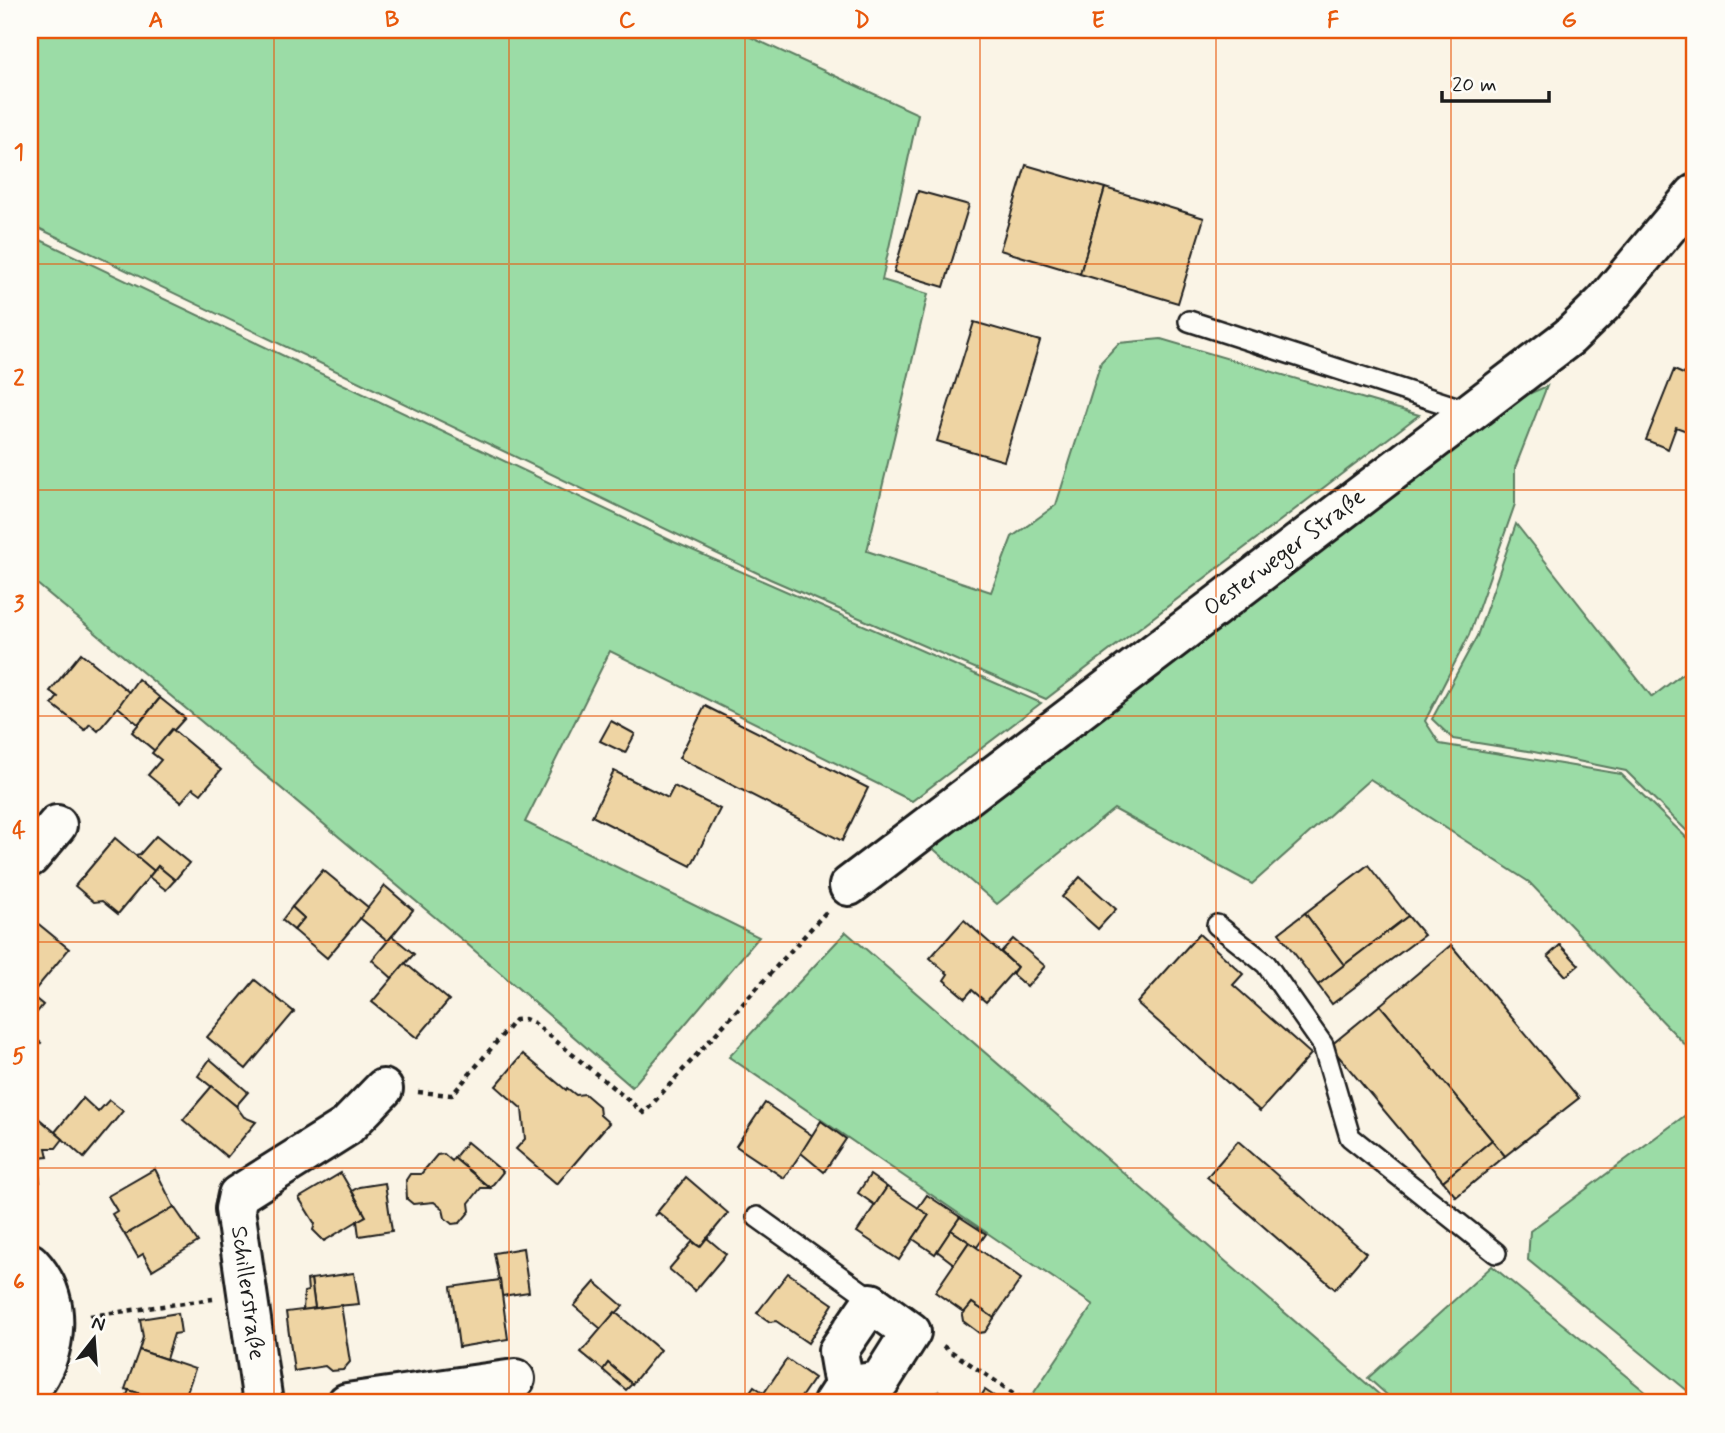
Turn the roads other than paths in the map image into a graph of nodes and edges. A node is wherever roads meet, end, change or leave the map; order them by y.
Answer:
1 (1695, 194) edge
2 (1189, 321) dead end
3 (1471, 412) junction
4 (57, 825) dead end
5 (30, 857) edge
6 (849, 886) road end
7 (1217, 925) dead end
8 (383, 1089) road end
9 (757, 1217) dead end
10 (1496, 1253) dead end
11 (30, 1263) edge
12 (871, 1303) junction
13 (515, 1379) dead end
14 (30, 1389) edge
15 (838, 1395) edge
16 (262, 1403) edge
17 (347, 1403) edge

1 - 3 street, Oesterweger Straße
2 - 3 lane
3 - 6 street, Oesterweger Straße
4 - 5 street
7 - 10 lane
8 - 16 street, Schillerstraße
9 - 12 lane
11 - 14 street
12 - 15 street
12 - 15 street
13 - 17 street

